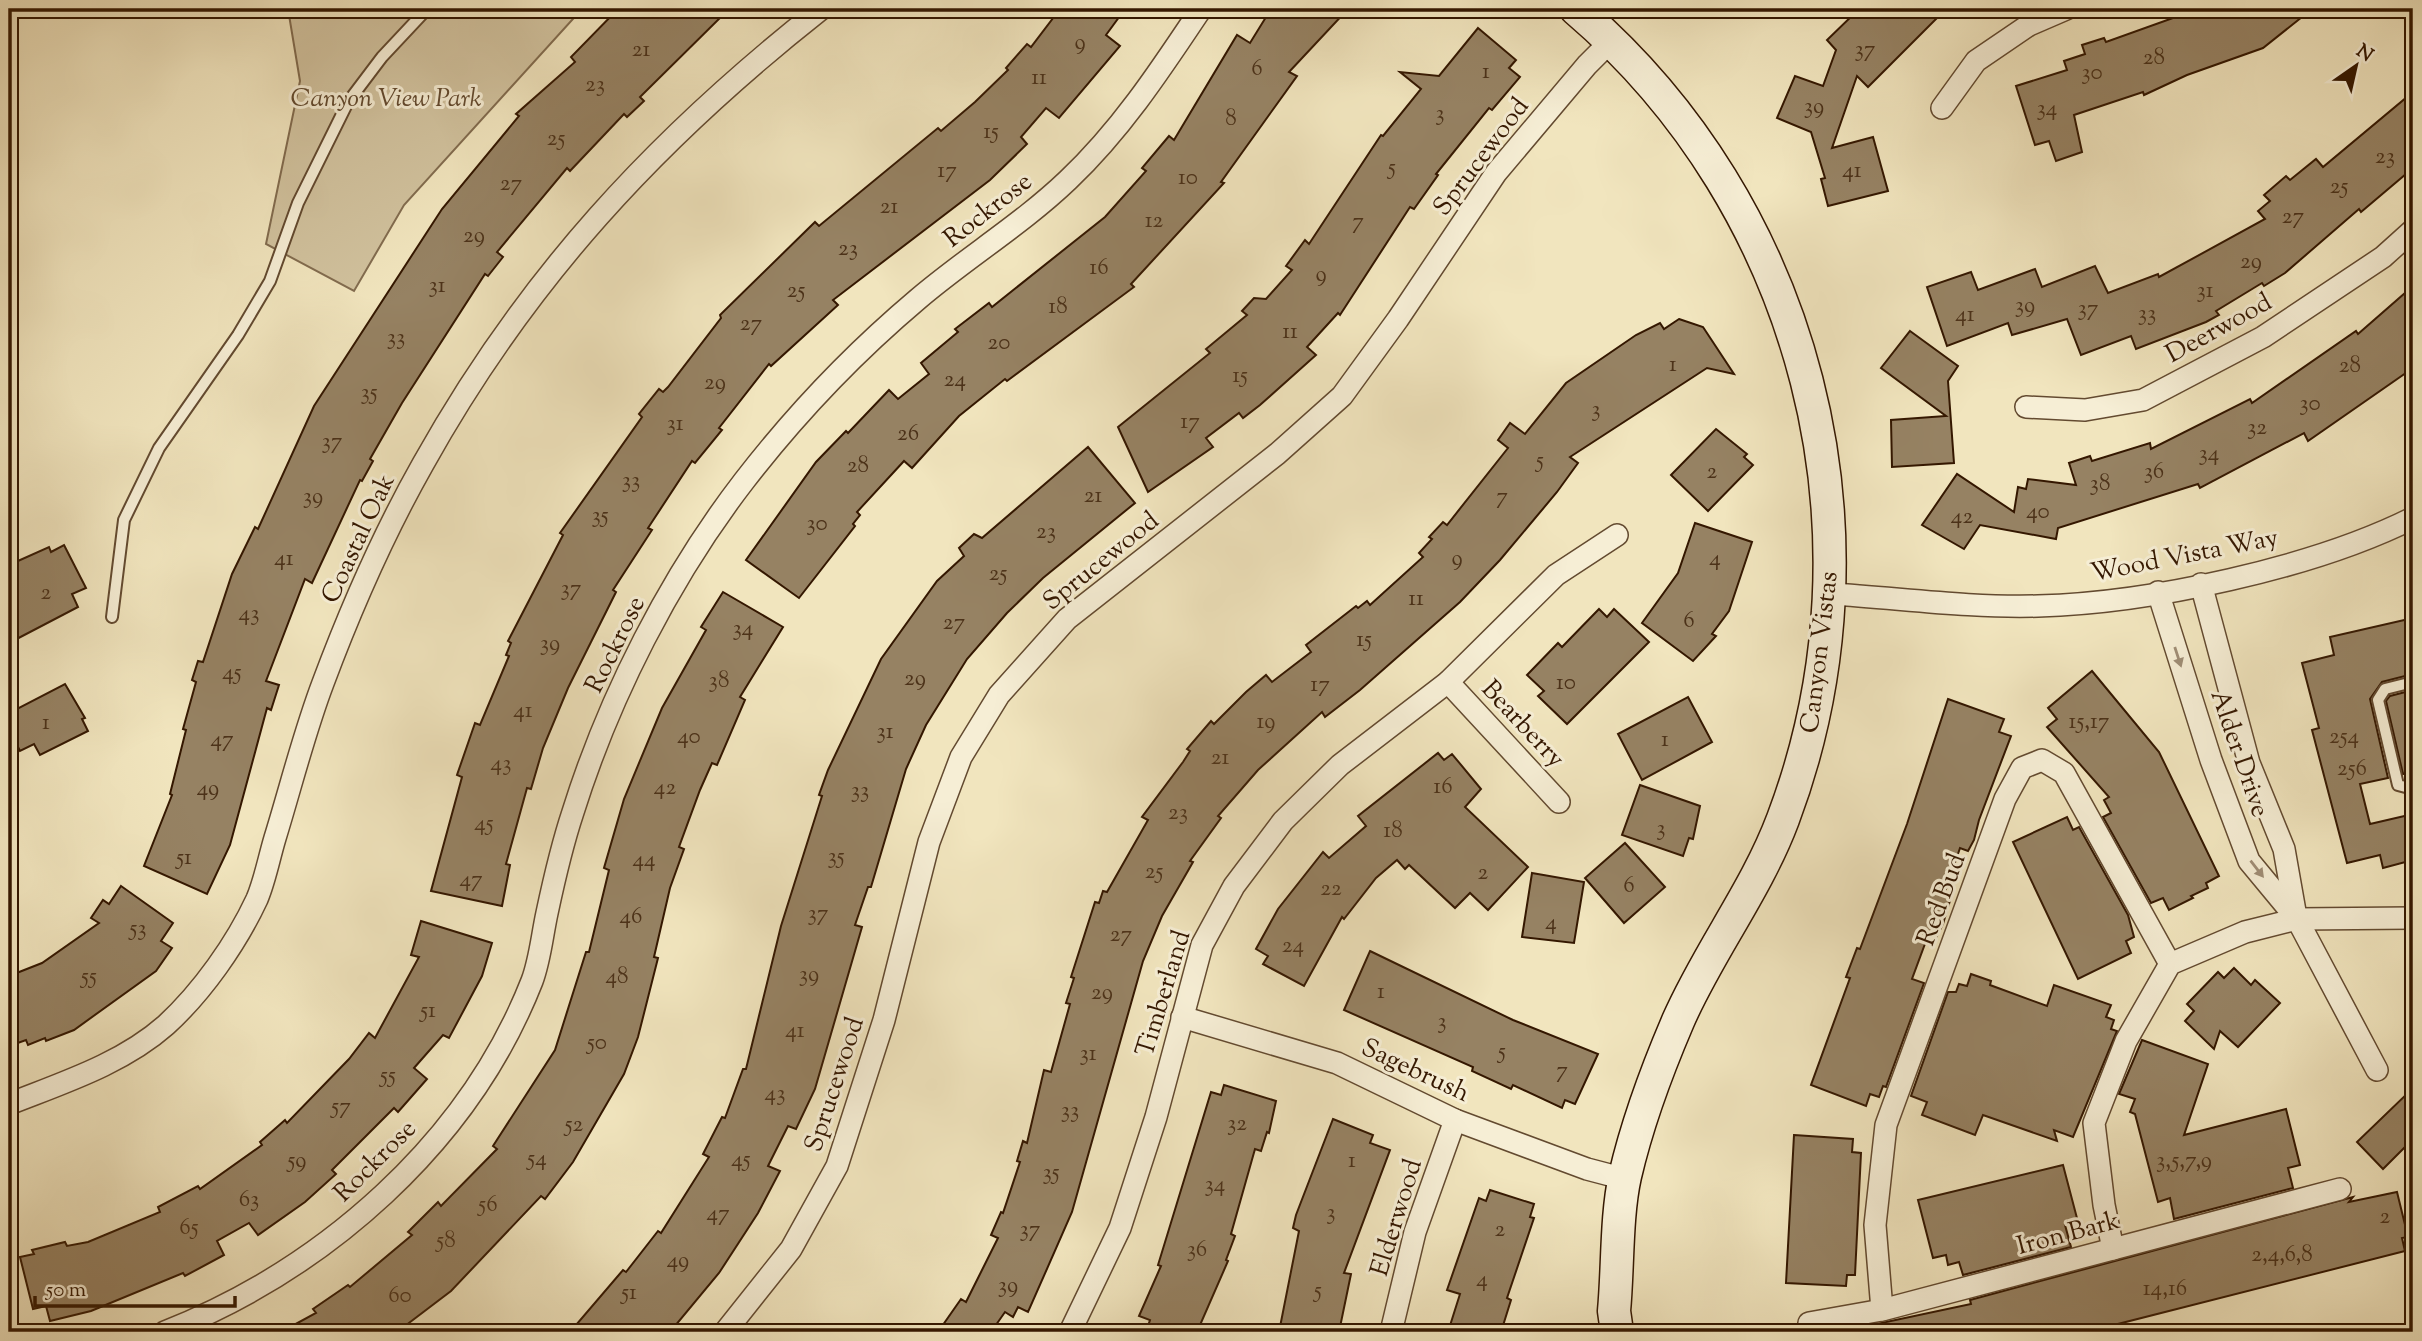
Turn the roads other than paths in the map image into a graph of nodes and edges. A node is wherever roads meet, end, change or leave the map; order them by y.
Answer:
1 (427, 9) edge
2 (821, 9) edge
3 (1201, 9) edge
4 (1576, 9) edge
5 (2066, 9) edge
6 (1612, 40) junction
7 (1942, 108) dead end
8 (2413, 230) edge
9 (2026, 407) dead end
10 (2413, 518) edge
11 (1617, 535) dead end
12 (2201, 584) junction
13 (2158, 592) junction
14 (1831, 594) junction
15 (111, 617) dead end
16 (1448, 682) junction
17 (2413, 682) edge
18 (2413, 789) edge
19 (1559, 802) dead end
20 (2413, 918) edge
21 (2297, 919) junction
22 (2170, 964) junction
23 (1182, 1017) junction
24 (2376, 1070) dead end
25 (9, 1104) edge
26 (1455, 1120) junction
27 (1625, 1179) junction
28 (2340, 1189) dead end
29 (2113, 1249) junction
30 (1882, 1310) junction
31 (1809, 1323) dead end
32 (165, 1332) edge
33 (725, 1332) edge
34 (1070, 1332) edge
35 (1391, 1332) edge
36 (1617, 1332) edge

1 - 15 lane
2 - 25 street, Coastal Oak
3 - 32 street, Rockrose
4 - 6 street, Canyon Vistas
5 - 7 street
6 - 14 street, Canyon Vistas
6 - 33 street, Sprucewood
8 - 9 street, Deerwood
10 - 12 street, Wood Vista Way
11 - 16 street, Timberland
12 - 13 street, Wood Vista Way
12 - 21 street, Alder Drive
13 - 14 street, Wood Vista Way
13 -> 21 street, Alder Drive
14 - 27 street, Canyon Vistas
16 - 19 street, Bearberry
16 - 23 street, Timberland
17 - 18 lane
20 - 21 street
21 - 22 street
21 - 24 street, Alder Drive
22 - 29 street
22 - 30 street, Red Bud
23 - 26 street, Sagebrush
23 - 34 street, Timberland
26 - 27 street, Sagebrush
26 - 35 street, Elderwood
27 - 36 street, Canyon Vistas
28 - 29 street, Iron Bark
29 - 30 street, Iron Bark
30 - 31 street, Iron Bark

